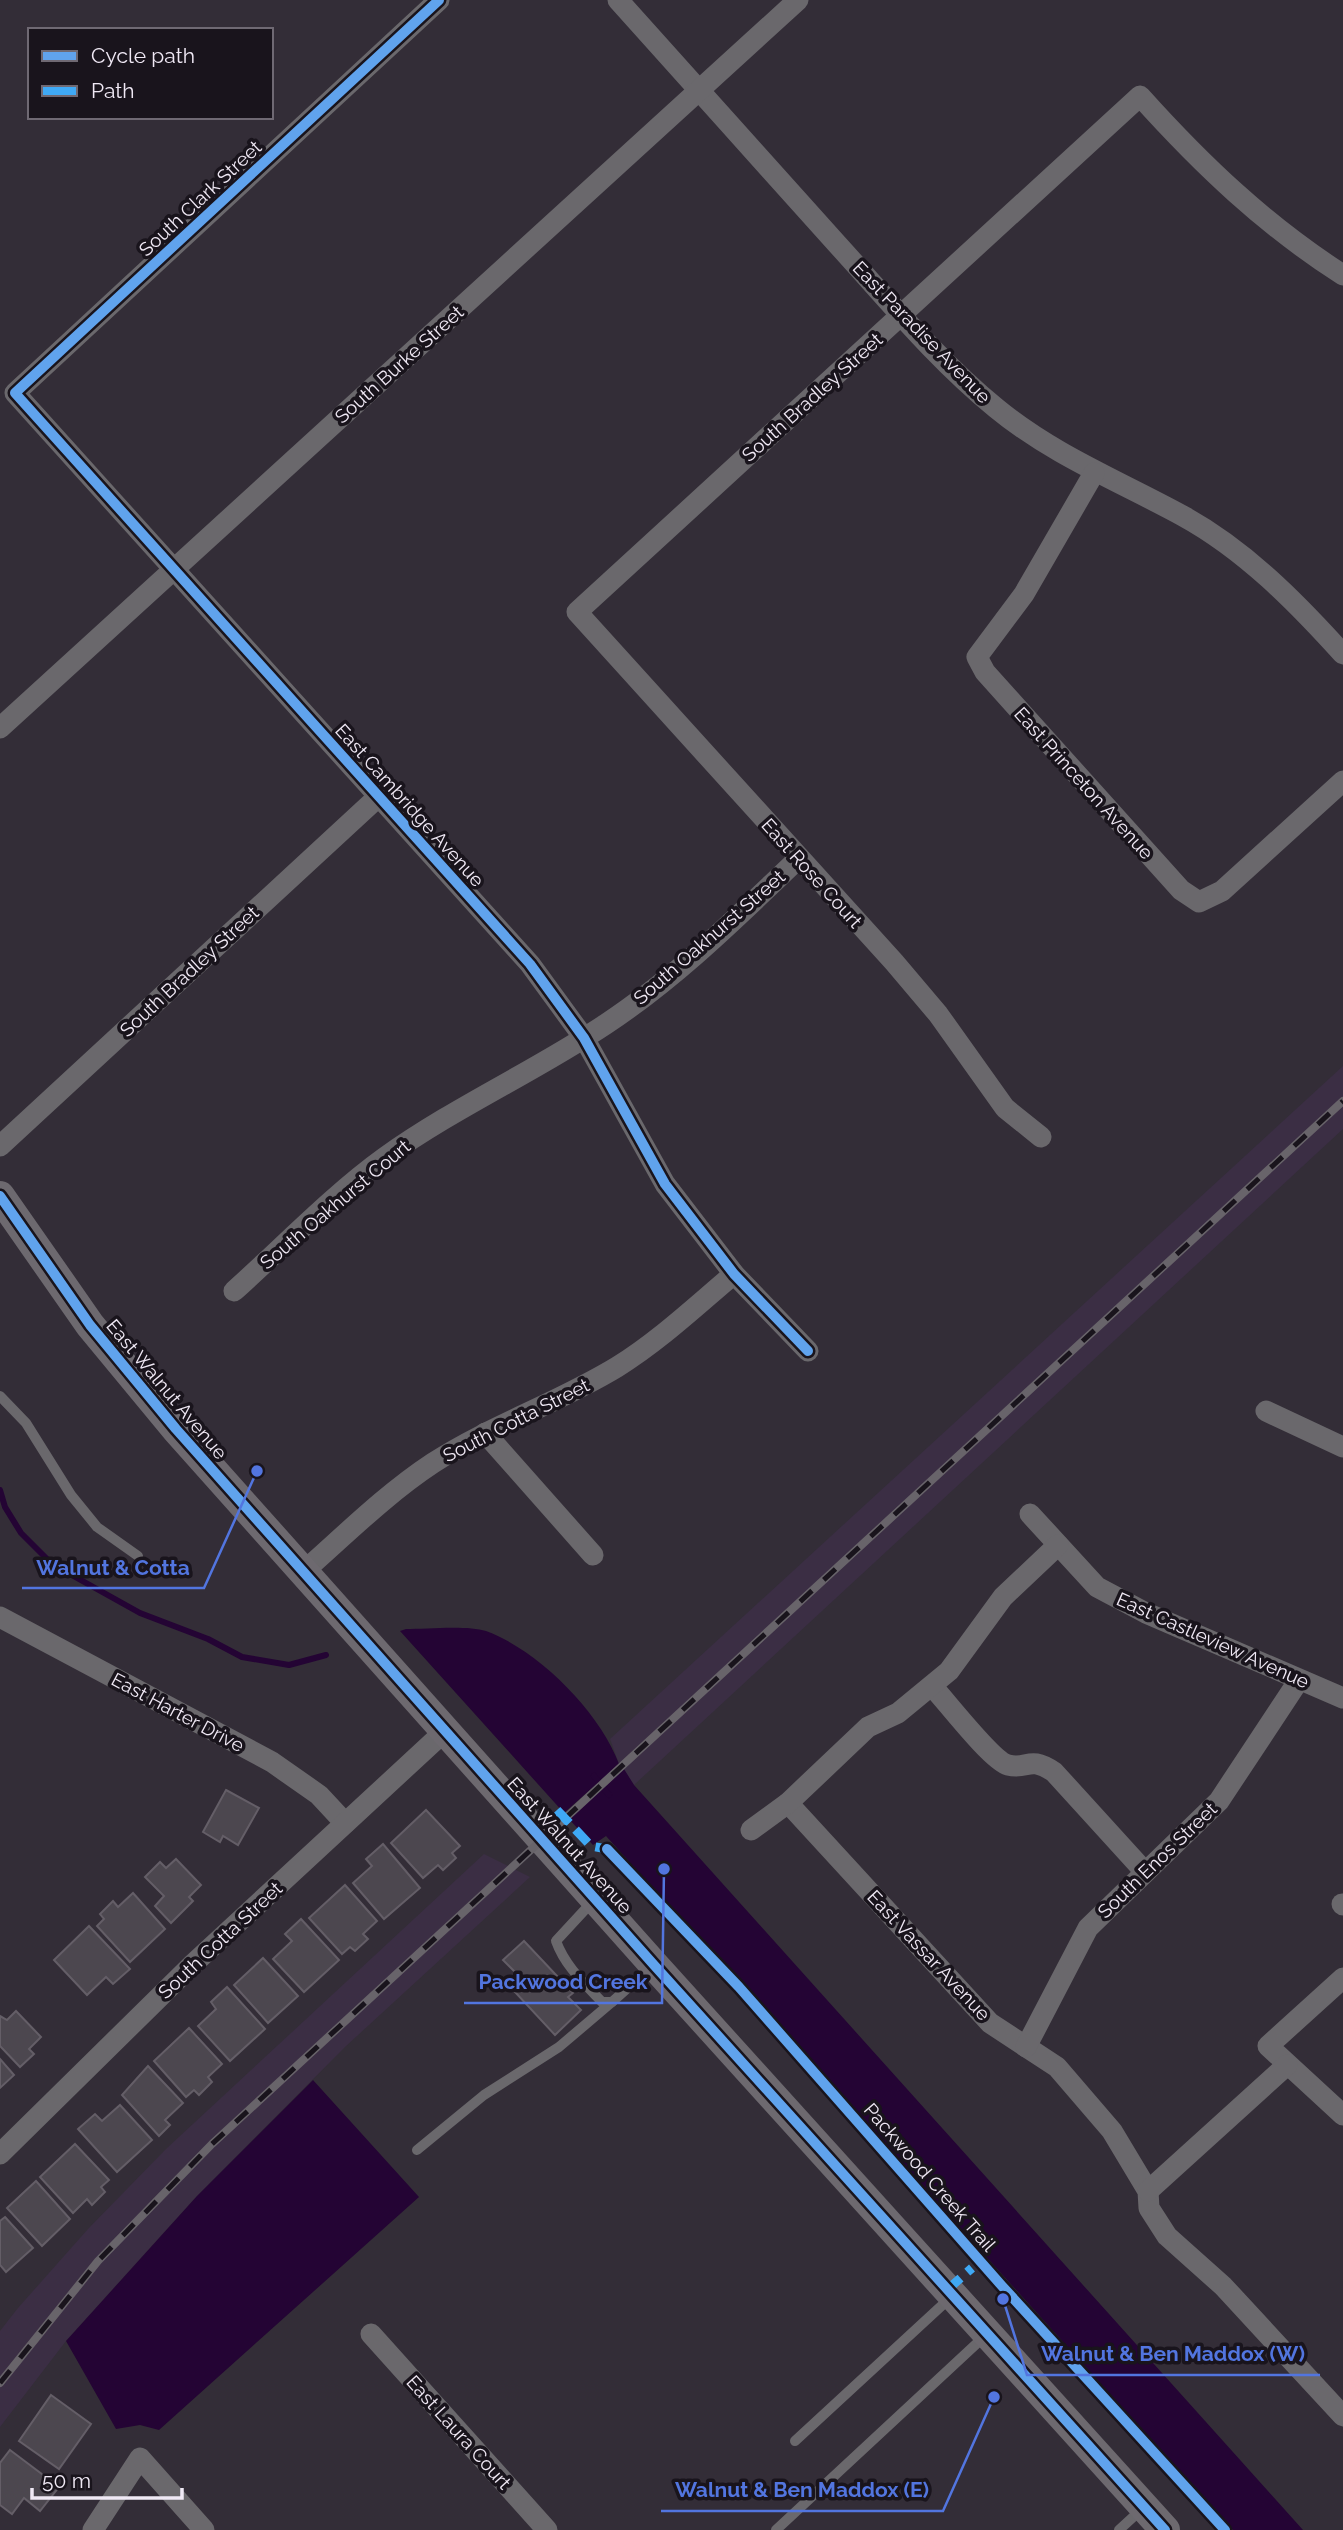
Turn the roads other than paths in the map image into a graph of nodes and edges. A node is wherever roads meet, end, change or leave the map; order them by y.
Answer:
1 (439, 0) edge
2 (618, 0) edge
3 (798, 0) edge
4 (699, 90) junction
5 (1343, 275) edge
6 (901, 315) junction
7 (15, 393) joint
8 (1094, 473) junction
9 (175, 569) junction
10 (577, 612) joint
11 (1343, 654) edge
12 (0, 728) edge
13 (1343, 781) edge
14 (379, 797) junction
15 (798, 859) junction
16 (584, 1038) junction
17 (1041, 1137) dead end
18 (0, 1146) edge
19 (0, 1196) edge
20 (734, 1274) junction
21 (234, 1291) dead end
22 (808, 1351) dead end
23 (0, 1396) edge
24 (1266, 1411) dead end
25 (485, 1433) junction
26 (1343, 1447) edge
27 (1030, 1514) dead end
28 (1058, 1545) junction
29 (593, 1555) dead end
30 (138, 1556) dead end
31 (303, 1572) junction
32 (0, 1617) edge
33 (1299, 1680) junction
34 (932, 1686) junction
35 (1343, 1698) edge
36 (445, 1731) junction
37 (788, 1803) junction
38 (345, 1823) junction
39 (751, 1830) dead end
40 (1145, 1872) junction
41 (595, 1899) junction
42 (654, 1965) junction
43 (1343, 1978) edge
44 (612, 2002) junction
45 (1026, 2047) junction
46 (1287, 2065) junction
47 (1343, 2116) edge
48 (417, 2150) dead end
49 (0, 2154) edge
50 (1148, 2192) junction
51 (952, 2296) junction
52 (371, 2334) dead end
53 (987, 2334) junction
54 (1343, 2416) edge
55 (795, 2441) dead end
56 (1144, 2507) junction
57 (93, 2530) edge
58 (204, 2530) edge
59 (547, 2530) edge
60 (776, 2530) edge
61 (1119, 2530) edge
62 (1165, 2530) edge

1 - 7 street, South Clark Street
2 - 4 street, East Paradise Avenue
3 - 4 street, South Burke Street
4 - 6 street, East Paradise Avenue
4 - 9 street, South Burke Street
5 - 6 street, South Bradley Street
6 - 8 street, East Paradise Avenue
6 - 10 street, South Bradley Street
7 - 9 street, East Cambridge Avenue
8 - 11 street, East Paradise Avenue
8 - 13 street, East Princeton Avenue
9 - 12 street, South Burke Street
9 - 14 street, East Cambridge Avenue
10 - 15 street, East Rose Court
14 - 16 street, East Cambridge Avenue
14 - 18 street, South Bradley Street
15 - 16 street, South Oakhurst Street
15 - 17 street, East Rose Court
16 - 20 street, East Cambridge Avenue
16 - 21 street, South Oakhurst Court
19 - 31 main road, East Walnut Avenue
20 - 22 street, East Cambridge Avenue
20 - 25 street, South Cotta Street
23 - 30 lane
24 - 26 street
25 - 29 street
25 - 31 street, South Cotta Street
27 - 28 street, East Castleview Avenue
28 - 33 street, East Castleview Avenue
28 - 34 street
31 - 36 main road, East Walnut Avenue
32 - 38 street, East Harter Drive
33 - 35 street, East Castleview Avenue
33 - 40 street, South Enos Street
34 - 37 street
34 - 40 street
36 - 38 street, South Cotta Street
36 - 41 main road, East Walnut Avenue
37 - 39 street
37 - 45 street, East Vassar Avenue
38 - 49 street, South Cotta Street
40 - 45 street, South Enos Street
41 - 42 main road, East Walnut Avenue
41 - 44 lane
42 - 44 lane
42 - 51 main road, East Walnut Avenue
43 - 46 street
44 - 48 lane
45 - 50 street, East Vassar Avenue
46 - 47 street
46 - 50 street
50 - 54 street, East Vassar Avenue
51 - 53 main road, East Walnut Avenue
51 - 55 lane
52 - 59 street, East Laura Court
53 - 56 main road, East Walnut Avenue
53 - 60 lane
56 - 61 lane
56 - 62 main road, East Walnut Avenue
57 - 58 street

